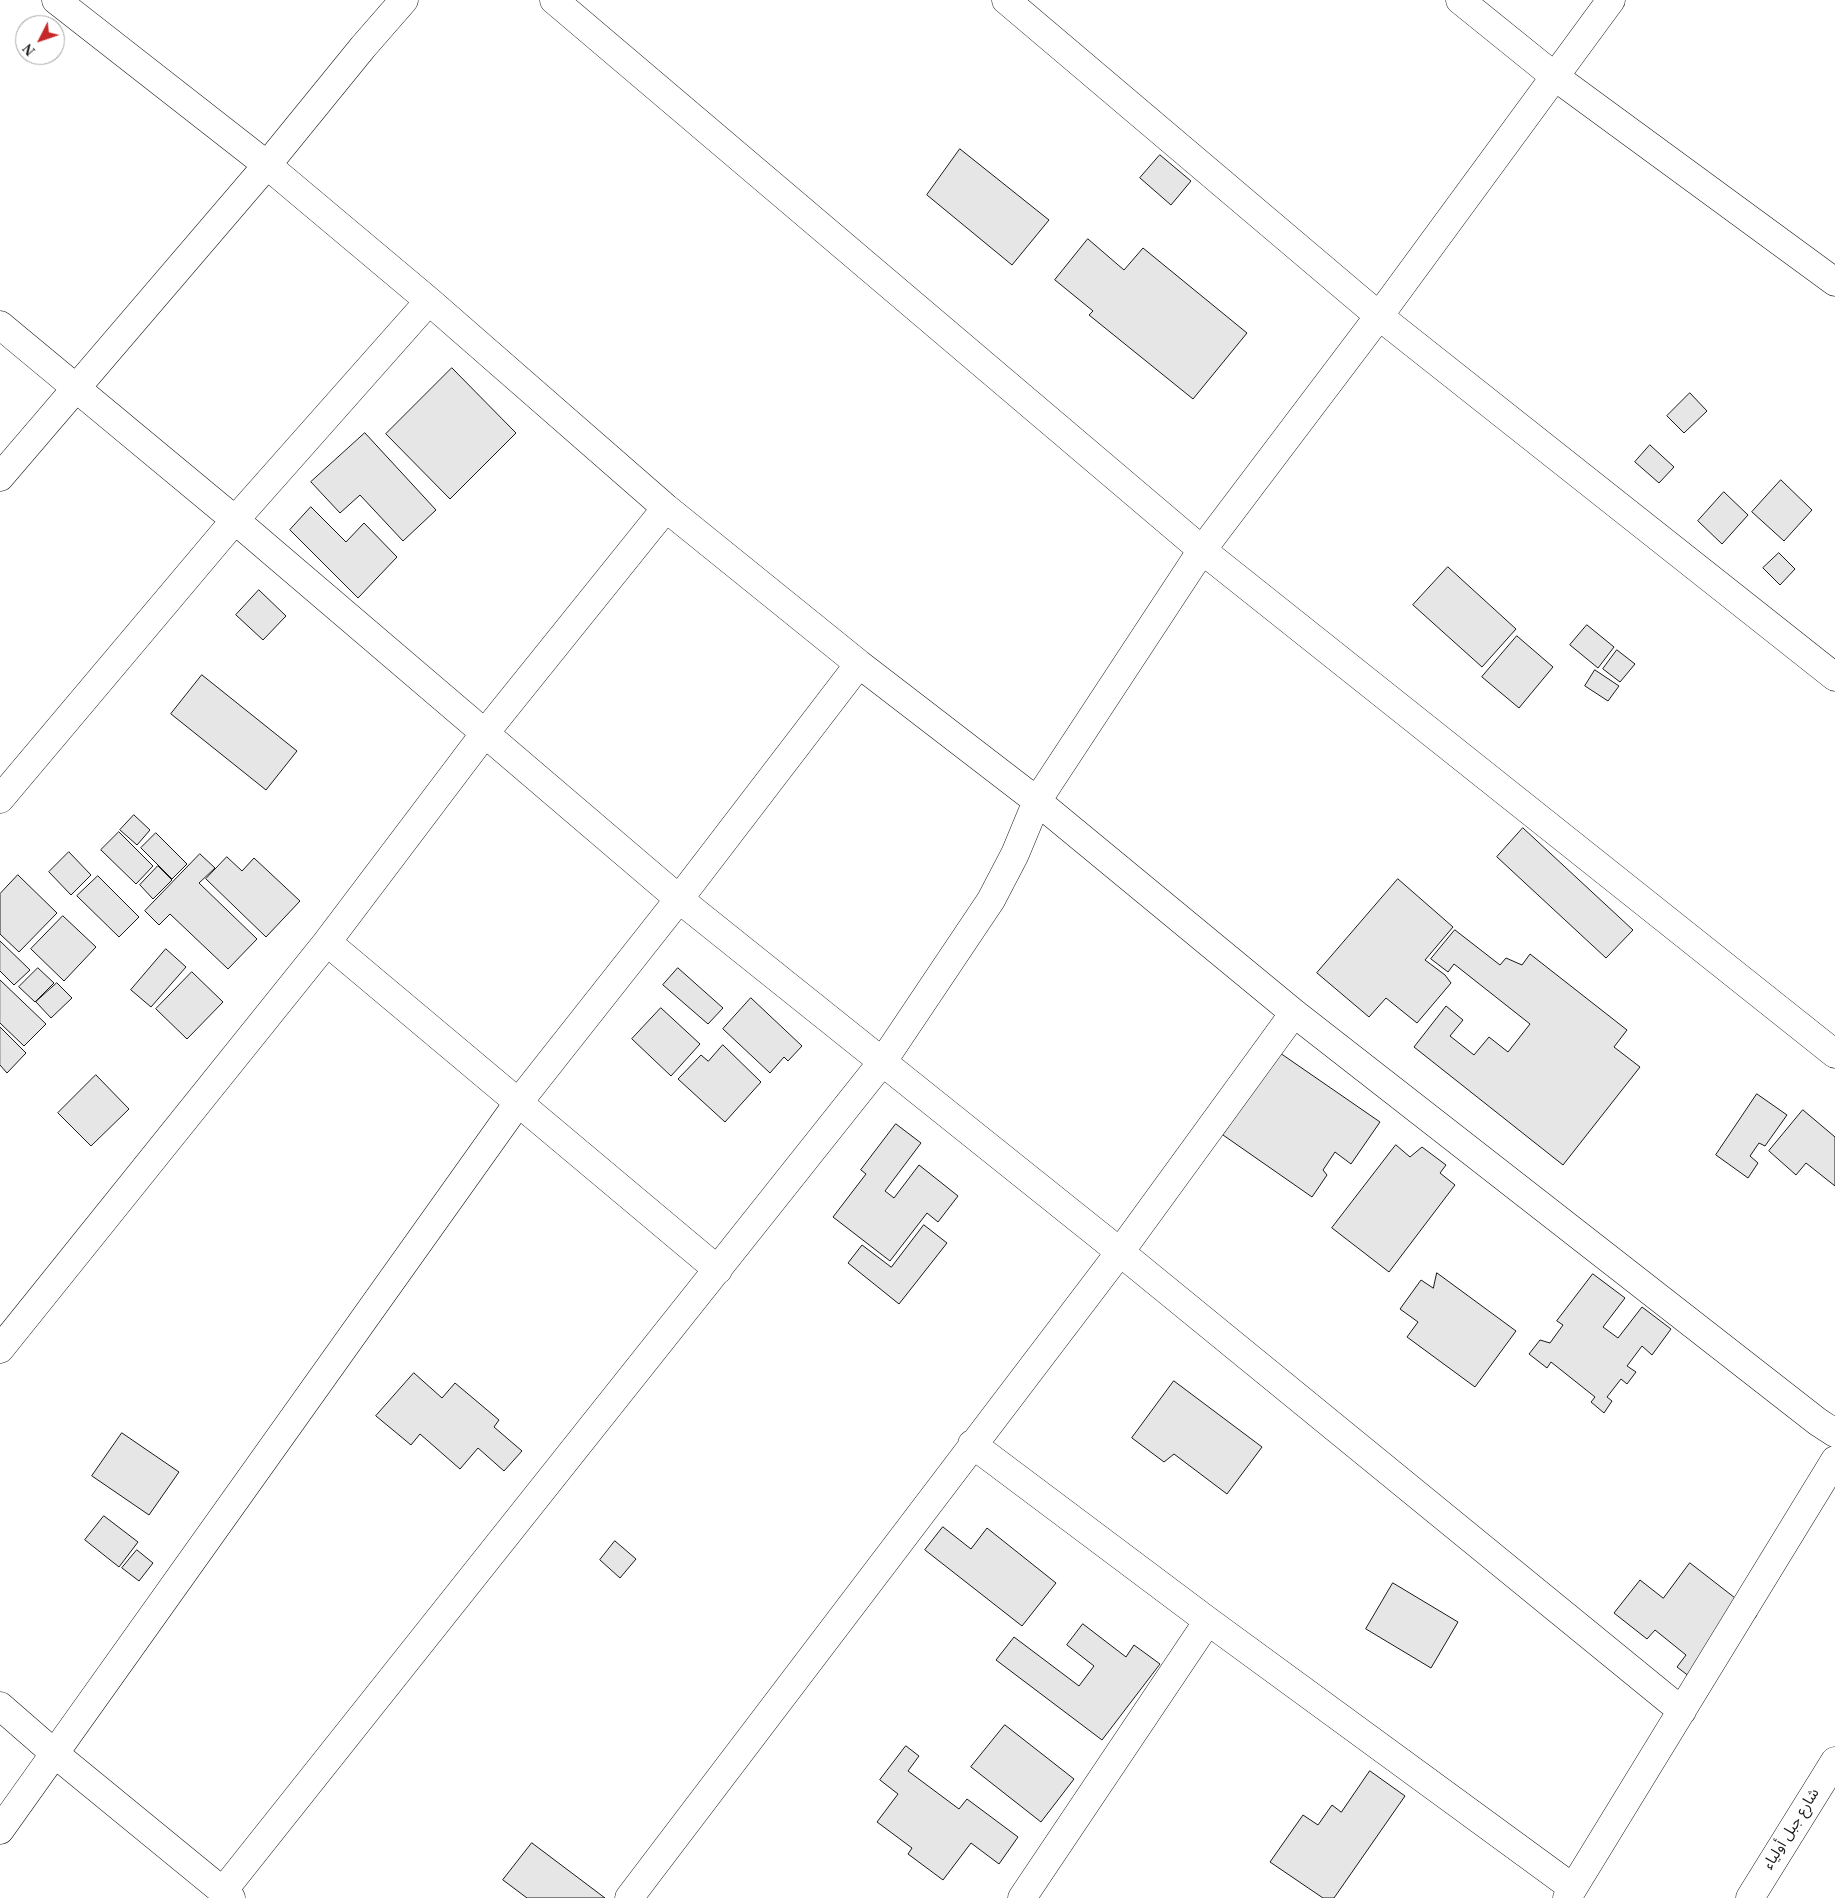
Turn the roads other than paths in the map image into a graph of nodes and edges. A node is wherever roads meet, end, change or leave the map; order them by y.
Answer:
1 (56, 0) edge
2 (404, 0) edge
3 (554, 0) edge
4 (1006, 0) edge
5 (1460, 0) edge
6 (1611, 0) edge
7 (1554, 76) junction
8 (267, 165) junction
9 (1835, 282) edge
10 (428, 301) junction
11 (1379, 316) junction
12 (0, 325) edge
13 (76, 387) junction
14 (0, 477) edge
15 (666, 508) junction
16 (236, 520) junction
17 (1202, 550) junction
18 (859, 664) junction
19 (1835, 678) edge
20 (485, 733) junction
21 (0, 799) edge
22 (1037, 801) junction
23 (680, 899) junction
24 (327, 942) junction
25 (1294, 1013) junction
26 (1835, 1054) edge
27 (883, 1062) junction
28 (518, 1103) junction
29 (1120, 1252) junction
30 (718, 1270) junction
31 (0, 1349) edge
32 (1835, 1433) edge
33 (972, 1444) junction
34 (1835, 1460) edge
35 (1208, 1621) junction
36 (0, 1706) edge
37 (1682, 1711) junction
38 (54, 1753) junction
39 (1835, 1762) edge
40 (0, 1830) edge
41 (1570, 1893) edge
42 (227, 1895) edge
43 (629, 1898) edge
44 (1022, 1898) edge
45 (1750, 1898) edge

1 - 8 main road
2 - 8 main road
3 - 17 main road
4 - 11 main road
5 - 7 main road
6 - 7 main road
7 - 9 main road
7 - 11 main road
8 - 10 main road
8 - 13 main road
10 - 15 main road
10 - 16 main road
11 - 17 main road
11 - 19 main road
12 - 13 main road
13 - 14 main road
13 - 16 main road
15 - 18 main road
15 - 20 main road
16 - 20 main road
16 - 21 main road
17 - 22 main road
17 - 26 main road
18 - 22 main road
18 - 23 main road
20 - 23 main road
20 - 24 main road
22 - 25 main road
22 - 27 main road
23 - 27 main road
23 - 28 main road
24 - 28 main road
24 - 31 main road
25 - 29 main road
25 - 32 main road
27 - 29 main road
27 - 30 main road
28 - 30 main road
28 - 38 main road
29 - 33 main road
29 - 37 main road
30 - 42 main road
33 - 35 main road
33 - 43 main road
34 - 37 main road
35 - 41 main road
35 - 44 main road
36 - 38 main road
37 - 41 main road
38 - 40 main road
38 - 42 main road
39 - 45 main road, شارع جبل أولياء

